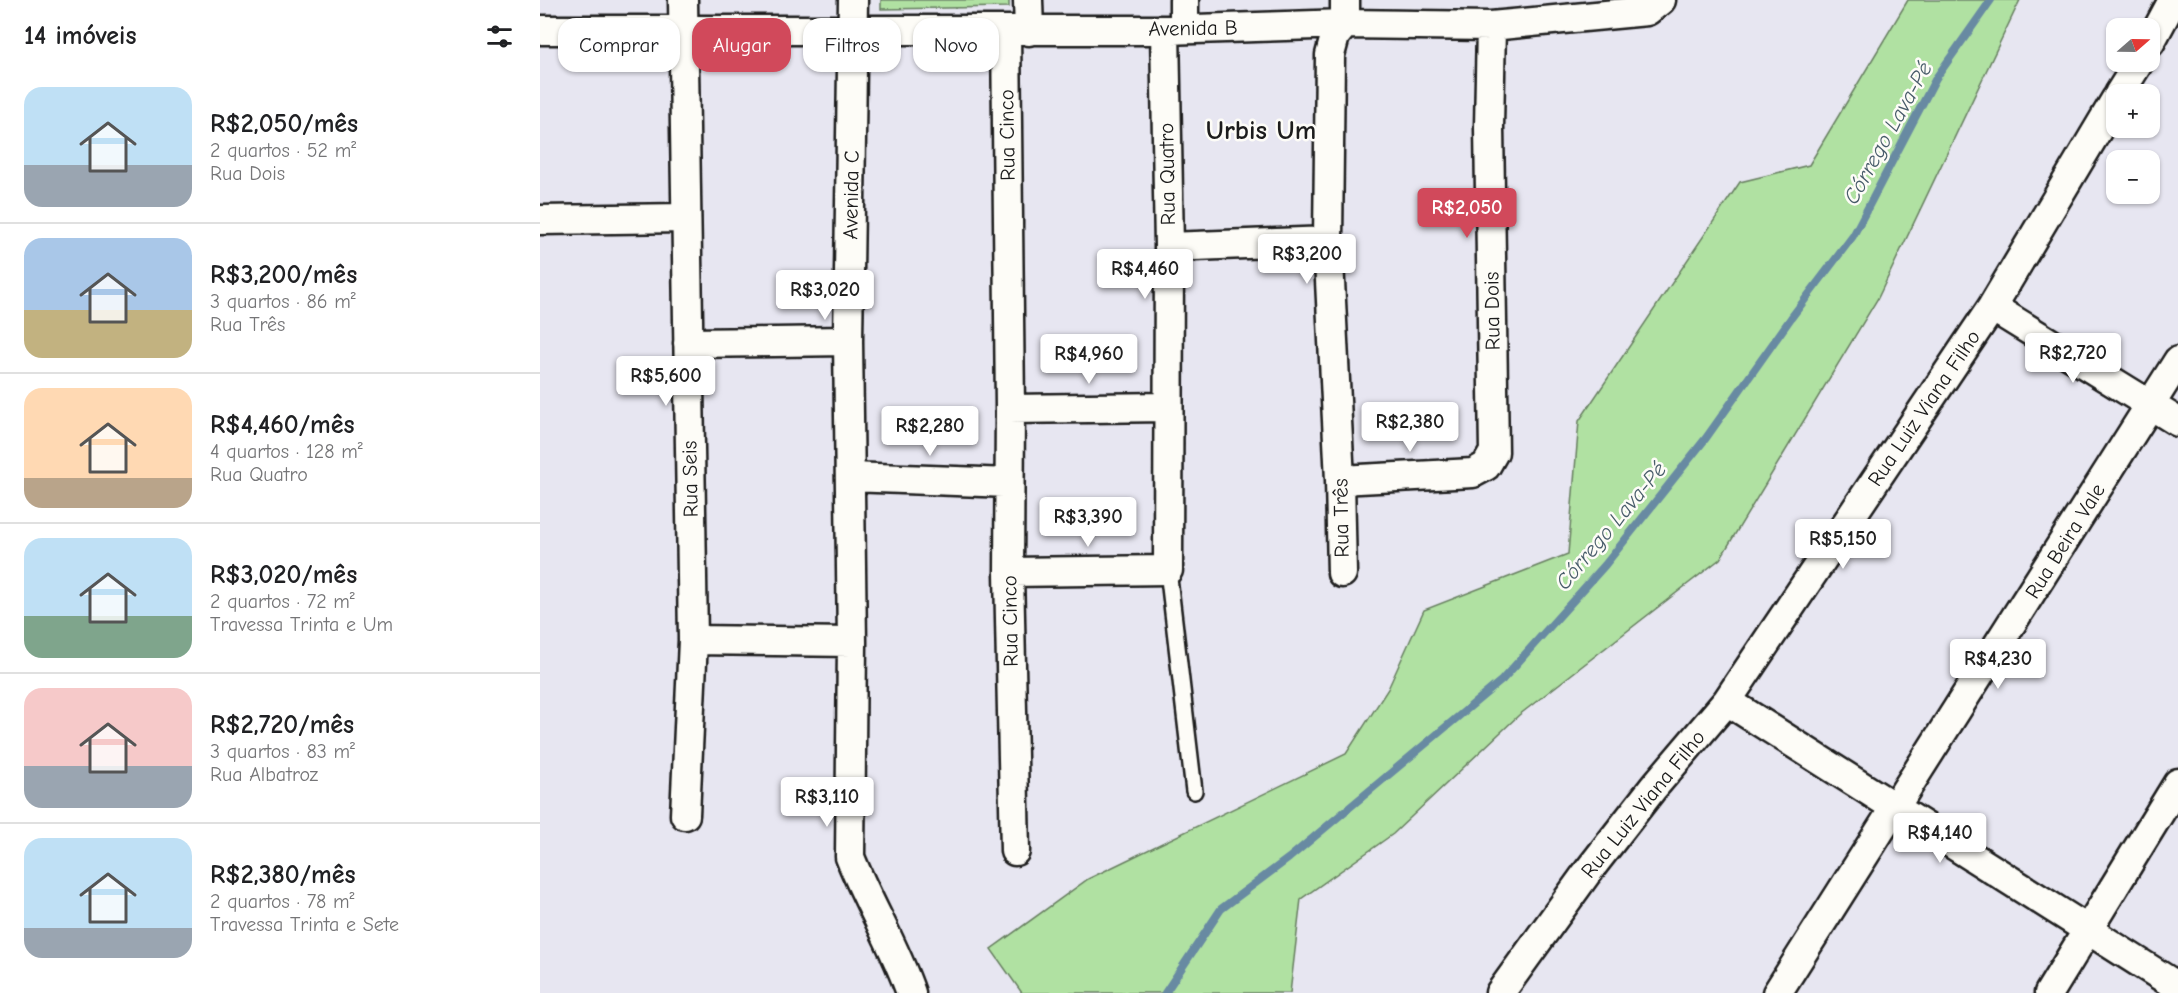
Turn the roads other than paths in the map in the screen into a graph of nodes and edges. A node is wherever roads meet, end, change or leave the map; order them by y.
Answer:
1 (683, 0) edge
2 (853, 0) edge
3 (1028, 0) edge
4 (1184, 0) edge
5 (1661, 0) edge
6 (2173, 0) edge
7 (1345, 12) edge
8 (1504, 17) edge
9 (853, 18) edge
10 (2160, 24) edge
11 (683, 29) junction
12 (1174, 29) junction
13 (540, 30) edge
14 (803, 30) edge
15 (901, 30) edge
16 (1017, 31) junction
17 (852, 72) edge
18 (2106, 116) edge
19 (686, 219) junction
20 (540, 220) edge
21 (1328, 241) junction
22 (1169, 247) junction
23 (1992, 307) junction
24 (848, 341) junction
25 (688, 343) junction
26 (2178, 361) edge
27 (2151, 405) junction
28 (1168, 407) junction
29 (1010, 409) junction
30 (2178, 422) edge
31 (850, 477) junction
32 (1341, 480) junction
33 (1008, 483) junction
34 (1168, 570) junction
35 (1009, 572) junction
36 (1342, 573) dead end
37 (693, 640) junction
38 (852, 642) junction
39 (1727, 701) junction
40 (2178, 783) edge
41 (1194, 791) dead end
42 (1895, 808) junction
43 (685, 815) dead end
44 (1015, 851) dead end
45 (2088, 931) junction
46 (2178, 987) edge
47 (911, 993) edge
48 (1500, 993) edge
49 (1777, 993) edge
50 (2049, 993) edge

1 - 11 street, Rua Seis
2 - 9 street, Avenida C
3 - 16 street, Rua Cinco
4 - 12 street, Rua Quatro
5 - 8 street, Avenida B
6 - 10 street
7 - 8 street, Avenida B
7 - 12 street, Avenida B
7 - 21 street, Rua Três
8 - 32 street, Rua Dois
11 - 13 street, Avenida B
11 - 14 street, Avenida B
11 - 19 street, Rua Seis
12 - 16 street, Avenida B
12 - 22 street, Rua Quatro
15 - 16 street, Avenida B
16 - 29 street, Rua Cinco
17 - 24 street, Avenida C
18 - 23 street, Rua Luiz Viana Filho
19 - 20 street
19 - 25 street, Rua Seis
21 - 22 street
21 - 32 street, Rua Três
22 - 28 street, Rua Quatro
23 - 27 street
23 - 39 street, Rua Luiz Viana Filho
24 - 25 street
24 - 31 street, Avenida C
25 - 37 street, Rua Seis
26 - 27 street, Rua Beira Vale
27 - 30 street
27 - 42 street, Rua Beira Vale
28 - 29 street
28 - 34 street, Rua Quatro
29 - 33 street, Rua Cinco
31 - 33 street
31 - 38 street, Avenida C
32 - 36 street, Rua Três
33 - 35 street, Rua Cinco
34 - 35 street
34 - 41 lane
35 - 44 street, Rua Cinco
37 - 38 street
37 - 43 street, Rua Seis
38 - 47 street, Avenida C
39 - 42 street
39 - 48 street, Rua Luiz Viana Filho
40 - 45 street
42 - 45 street
42 - 49 street, Rua Beira Vale
45 - 46 street
45 - 50 street

